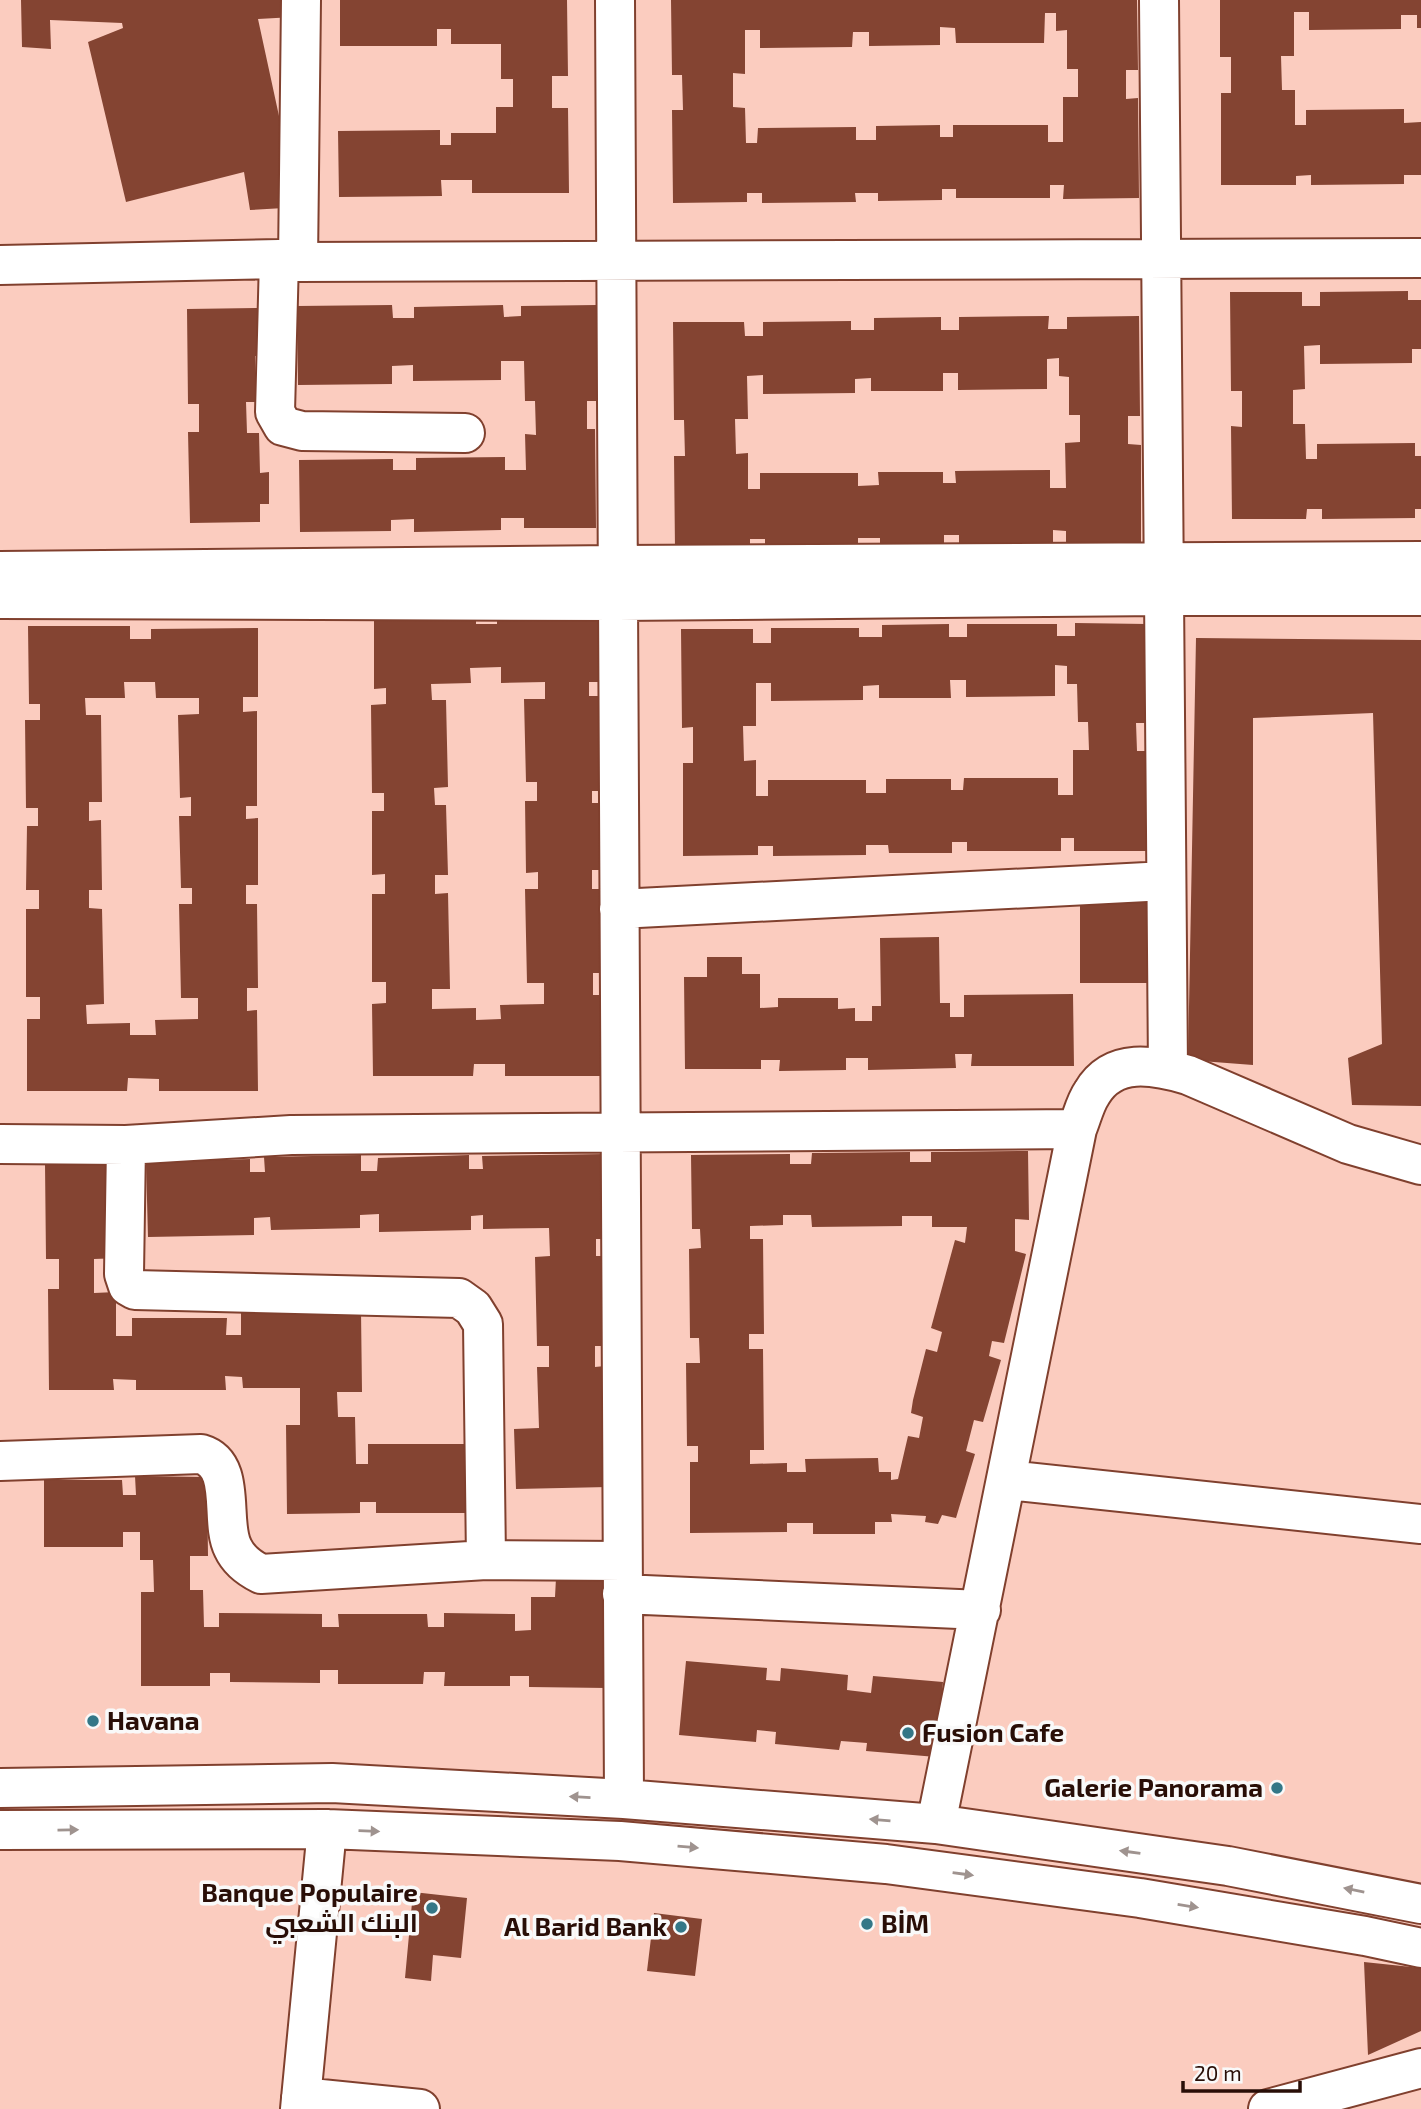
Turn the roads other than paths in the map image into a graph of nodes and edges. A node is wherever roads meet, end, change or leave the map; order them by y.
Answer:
1 (300, 0) edge
2 (615, 0) edge
3 (1159, 0) edge
4 (1421, 258) edge
5 (1161, 260) junction
6 (288, 261) junction
7 (616, 262) junction
8 (0, 265) edge
9 (465, 433) dead end
10 (1421, 561) edge
11 (0, 571) edge
12 (1164, 580) junction
13 (617, 583) junction
14 (1421, 596) edge
15 (0, 599) edge
16 (1166, 881) junction
17 (619, 909) junction
18 (1168, 1069) junction
19 (1077, 1129) junction
20 (620, 1132) junction
21 (0, 1144) edge
22 (126, 1146) junction
23 (1421, 1166) edge
24 (0, 1461) edge
25 (1007, 1480) junction
26 (1421, 1524) edge
27 (486, 1560) junction
28 (622, 1578) junction
29 (981, 1610) junction
30 (0, 1788) edge
31 (624, 1799) junction
32 (936, 1824) junction
33 (327, 1829) junction
34 (0, 1830) edge
35 (1421, 1904) edge
36 (1421, 1948) edge
37 (1421, 2068) edge
38 (301, 2103) edge
39 (420, 2109) edge
40 (1268, 2109) edge

1 - 6 street
2 - 7 street
3 - 5 street
4 - 5 street
5 - 7 street
5 - 12 street
6 - 7 street
6 - 8 street
6 - 9 street
7 - 13 street
10 - 12 street
11 - 13 street
12 - 13 street
12 - 14 street
12 - 16 street
13 - 15 street
13 - 17 street
16 - 17 street
16 - 18 street
17 - 20 street
18 - 19 street
18 - 23 street
19 - 20 street
19 - 25 street
20 - 22 street
20 - 28 street
21 - 22 street
22 - 27 street
24 - 27 street
25 - 26 street
25 - 29 street
27 - 28 street
28 - 29 street
28 - 31 street
29 - 32 street
31 -> 30 street
32 -> 31 street
35 -> 32 street
34 -> 33 street
33 -> 36 street
33 - 38 street
37 - 40 street
38 - 39 street

